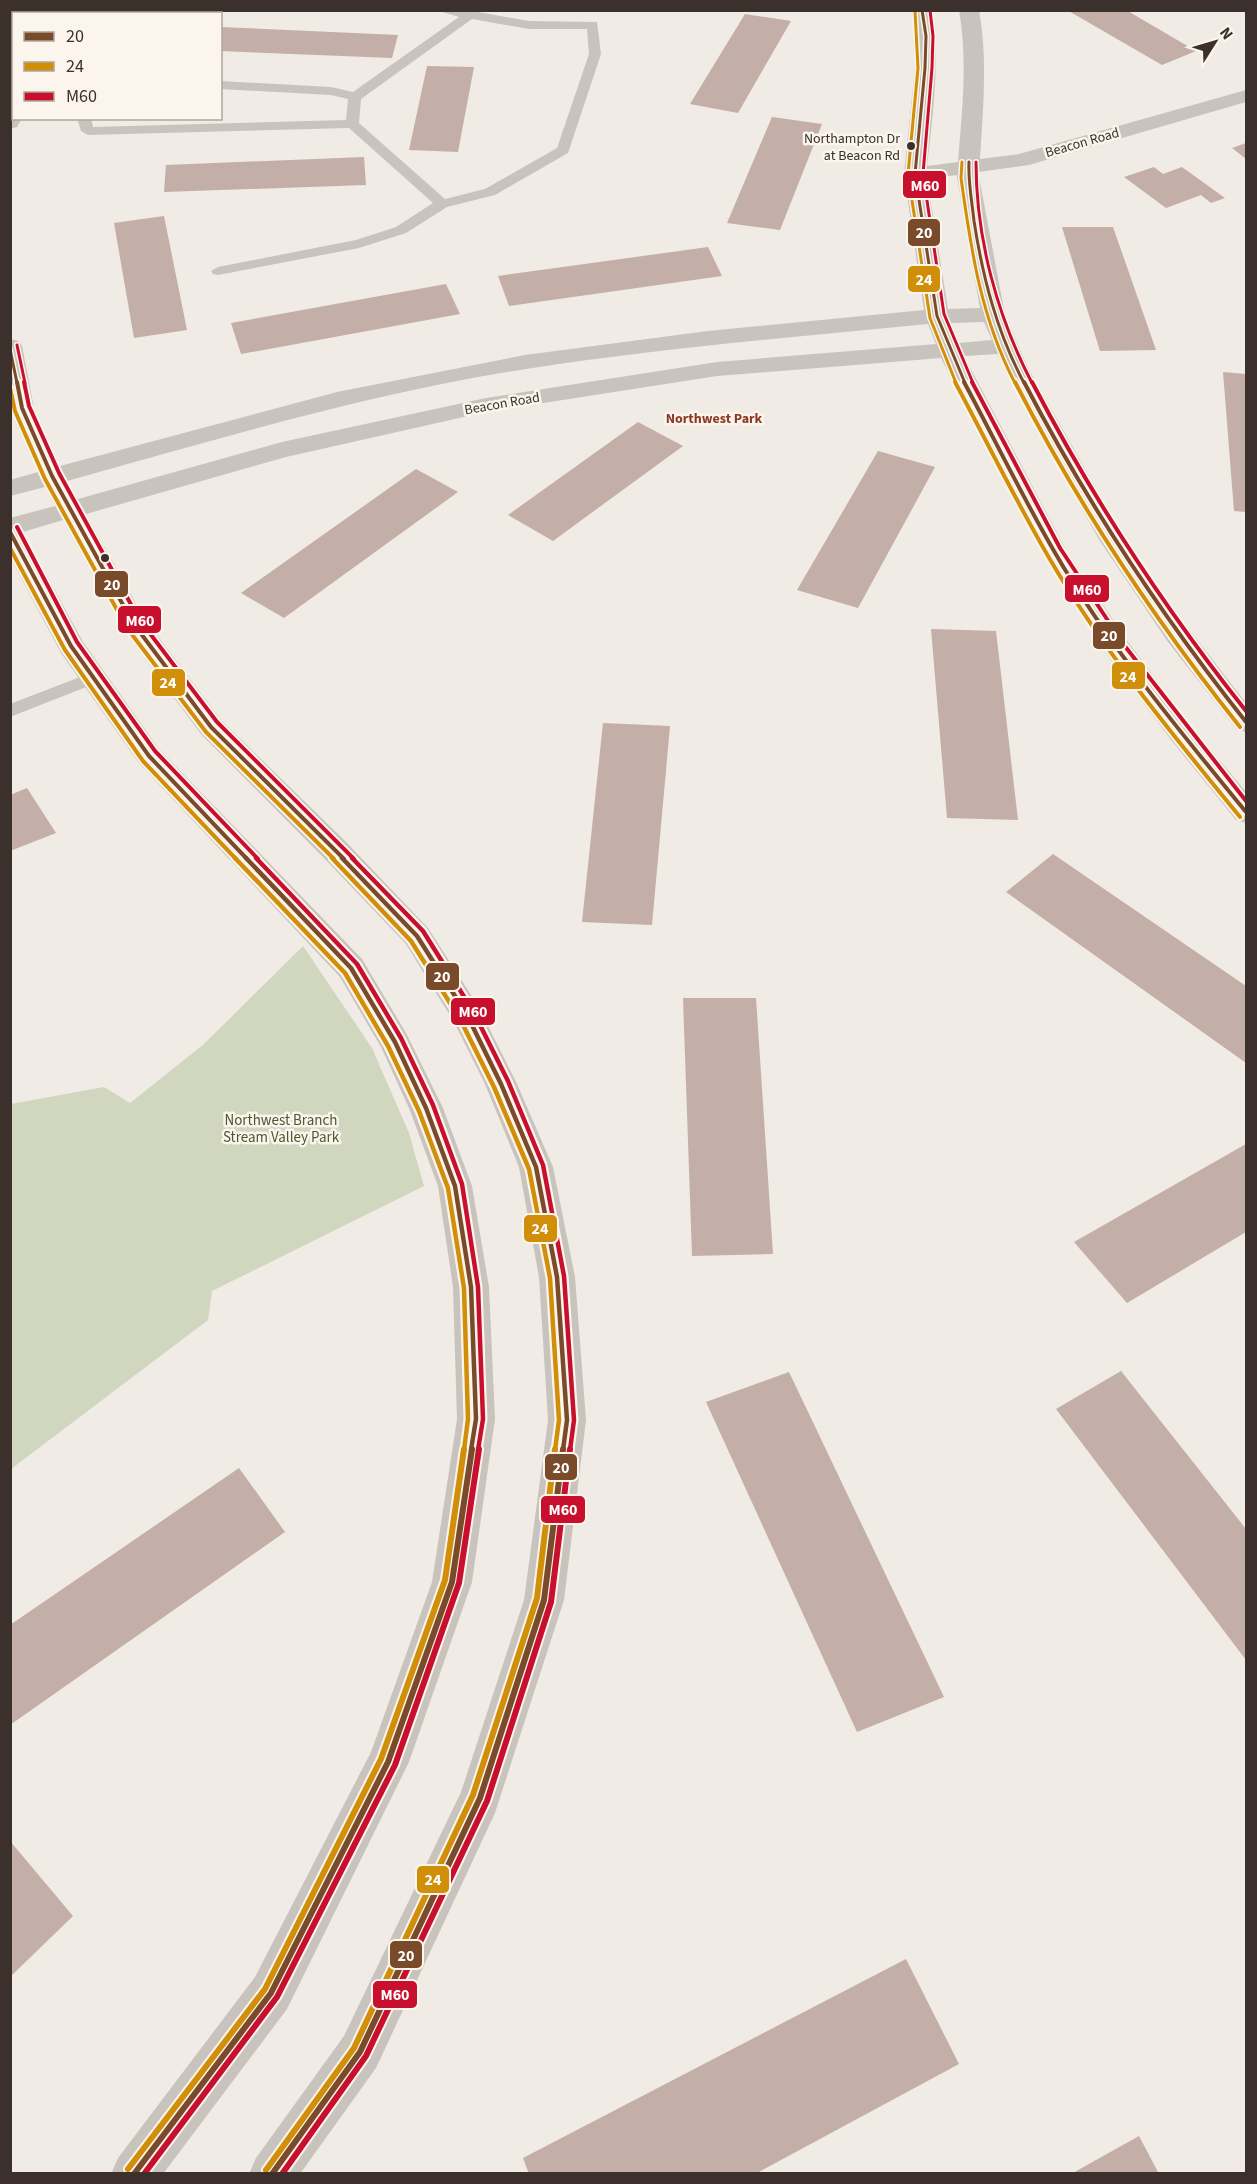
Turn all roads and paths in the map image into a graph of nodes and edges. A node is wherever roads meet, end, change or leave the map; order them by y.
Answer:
1 (442, 10) edge
2 (596, 10) edge
3 (922, 10) edge
4 (969, 10) edge
5 (468, 16) junction
6 (593, 25) junction
7 (222, 85) edge
8 (1246, 96) edge
9 (355, 97) junction
10 (85, 120) edge
11 (352, 124) junction
12 (969, 166) junction
13 (915, 174) junction
14 (442, 204) junction
15 (218, 271) dead end
16 (993, 315) junction
17 (937, 316) junction
18 (10, 346) edge
19 (1006, 346) junction
20 (950, 351) junction
21 (52, 476) junction
22 (10, 488) edge
23 (70, 509) junction
24 (10, 529) edge
25 (93, 678) junction
26 (10, 711) edge
27 (1246, 722) edge
28 (1246, 812) edge
29 (134, 2174) edge
30 (272, 2174) edge

1 - 5 lane
2 - 6 lane
3 - 13 street
4 - 12 street
5 - 6 lane
5 - 9 lane
6 - 14 lane
7 - 9 lane
8 - 12 street, Beacon Road
9 - 11 lane
10 - 11 lane
11 - 14 lane
12 - 13 street, Beacon Road
12 - 16 street
13 - 17 street
14 - 15 lane
16 - 17 street
16 - 19 street
17 - 20 street
17 - 21 street
18 - 21 street
19 - 20 street, Beacon Road
19 - 27 street
20 - 23 street, Beacon Road
20 - 28 street
21 - 22 street
21 - 23 street
23 - 24 street, Beacon Road
23 - 30 street
24 - 25 street
25 - 26 lane
25 - 29 street

